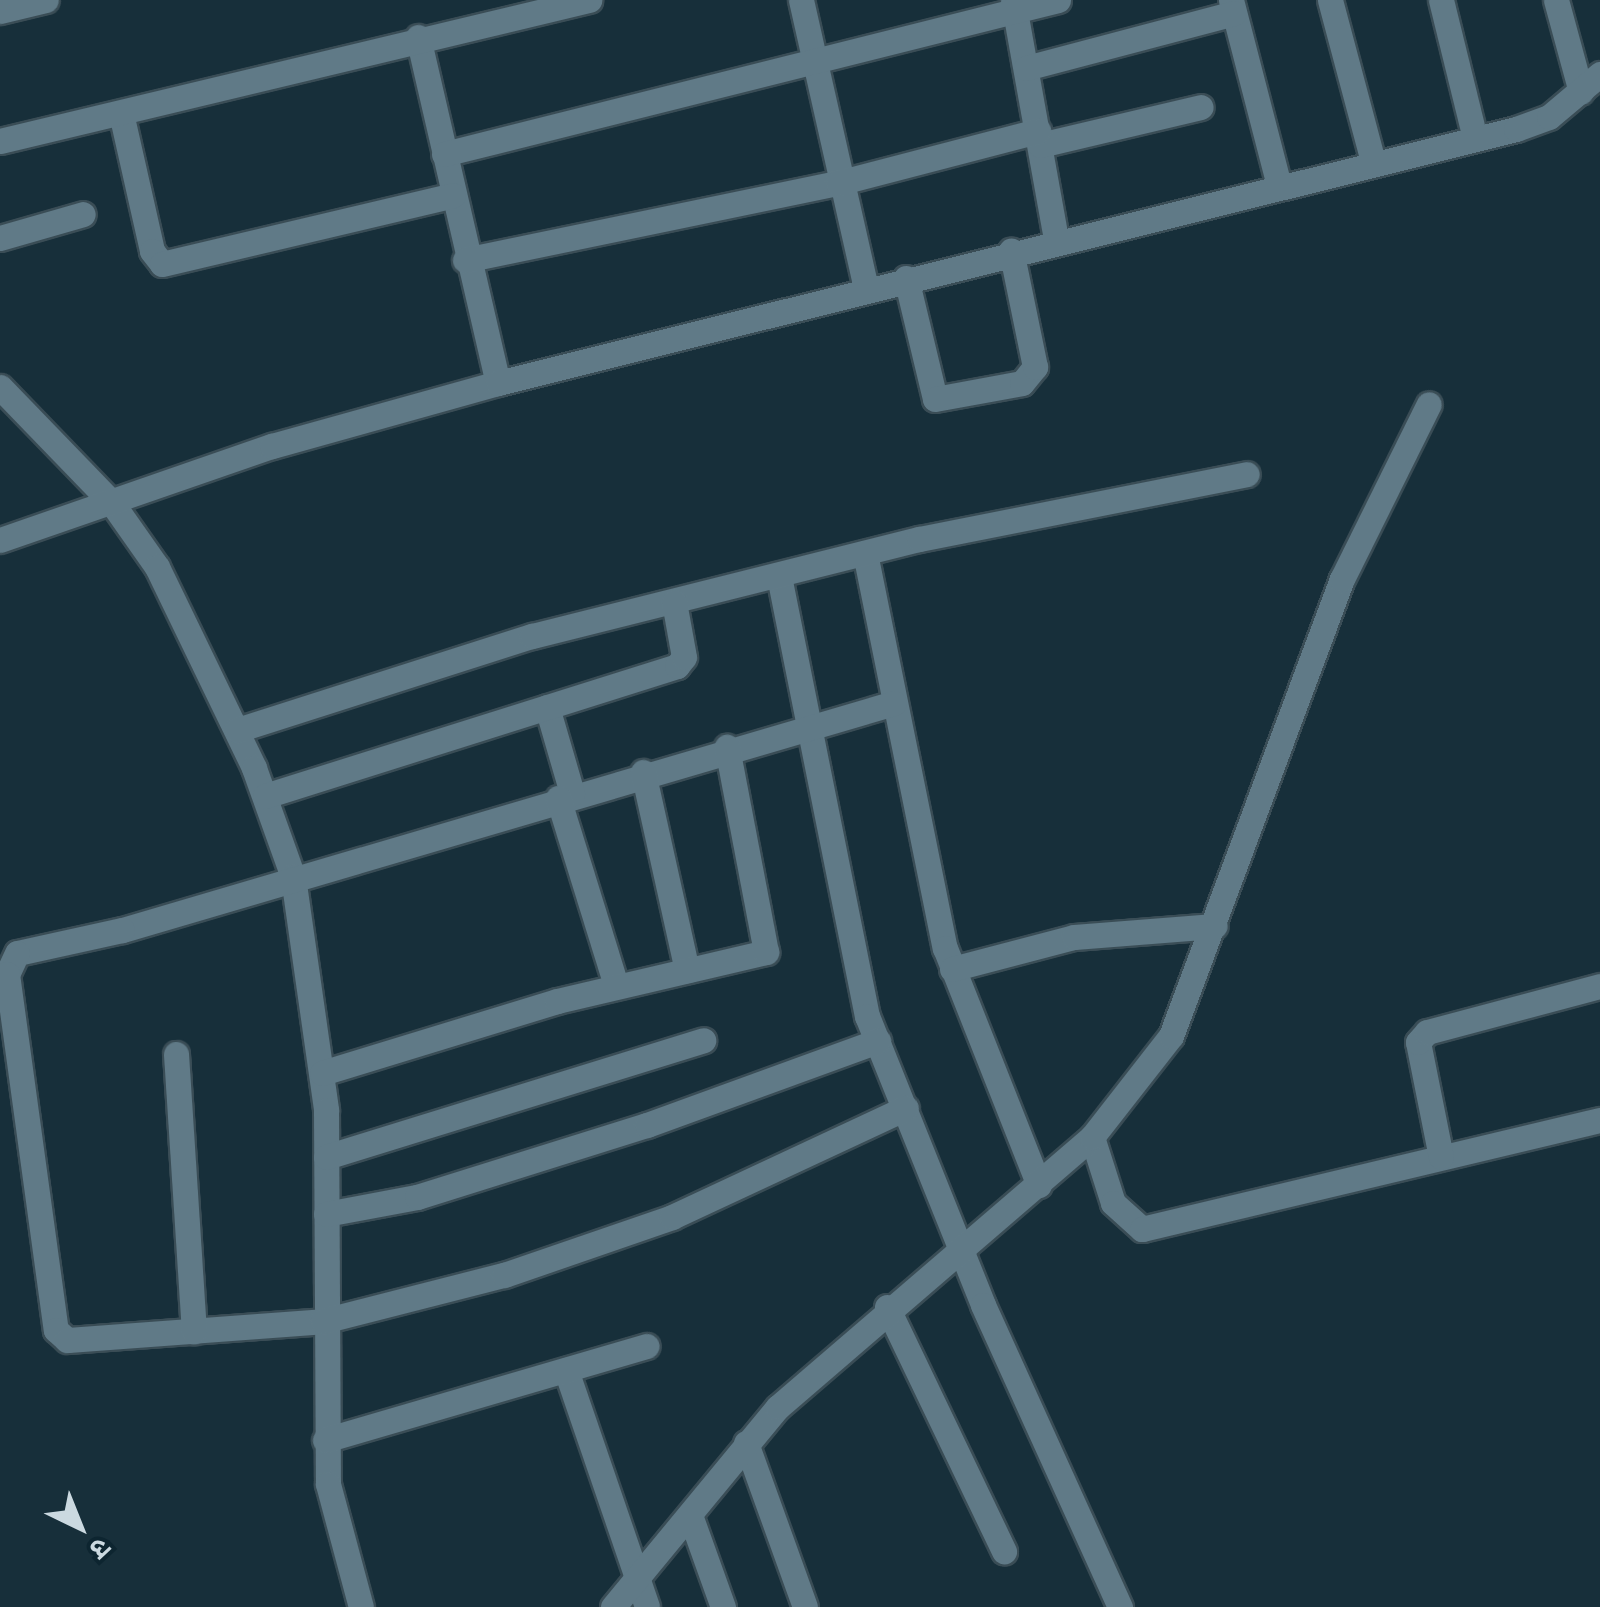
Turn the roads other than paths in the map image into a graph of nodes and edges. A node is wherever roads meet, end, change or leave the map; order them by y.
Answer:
1 (46, 0) edge
2 (801, 0) edge
3 (1058, 0) edge
4 (1330, 0) edge
5 (1441, 0) edge
6 (1556, 0) edge
7 (578, 1) edge
8 (1233, 6) edge
9 (1014, 7) edge
10 (0, 12) edge
11 (418, 37) junction
12 (815, 64) junction
13 (1026, 68) junction
14 (1600, 74) edge
15 (1581, 92) junction
16 (1200, 107) dead end
17 (121, 113) junction
18 (1039, 138) junction
19 (1475, 138) junction
20 (0, 141) edge
21 (444, 154) junction
22 (1373, 162) junction
23 (838, 183) junction
24 (1279, 185) junction
25 (453, 196) junction
26 (83, 214) dead end
27 (0, 238) edge
28 (1056, 238) junction
29 (1011, 250) junction
30 (465, 260) junction
31 (906, 278) junction
32 (866, 288) junction
33 (498, 383) junction
34 (0, 387) edge
35 (1428, 404) dead end
36 (1246, 474) dead end
37 (112, 503) junction
38 (0, 540) edge
39 (865, 553) junction
40 (779, 576) junction
41 (674, 602) junction
42 (894, 703) junction
43 (547, 707) junction
44 (808, 723) junction
45 (237, 730) junction
46 (727, 747) junction
47 (643, 772) junction
48 (565, 795) junction
49 (265, 796) junction
50 (293, 877) junction
51 (1215, 926) junction
52 (952, 969) junction
53 (686, 970) junction
54 (616, 986) junction
55 (1600, 986) edge
56 (703, 1040) dead end
57 (878, 1041) junction
58 (176, 1054) dead end
59 (322, 1073) junction
60 (906, 1108) junction
61 (1600, 1120) edge
62 (1092, 1136) junction
63 (326, 1157) junction
64 (1441, 1157) junction
65 (1039, 1184) junction
66 (326, 1214) junction
67 (962, 1249) junction
68 (888, 1307) junction
69 (322, 1321) junction
70 (194, 1332) junction
71 (647, 1346) dead end
72 (566, 1370) junction
73 (324, 1440) junction
74 (746, 1443) junction
75 (690, 1515) junction
76 (1004, 1552) dead end
77 (636, 1579) junction
78 (360, 1607) edge
79 (613, 1607) edge
80 (647, 1607) edge
81 (724, 1607) edge
82 (804, 1607) edge
83 (1120, 1607) edge

1 - 10 street
2 - 12 street
3 - 9 street
4 - 22 street
5 - 19 street
6 - 15 street
7 - 11 street
8 - 13 street
8 - 24 street
9 - 12 street
9 - 13 street
11 - 17 street
11 - 21 street
12 - 21 street
12 - 23 street
13 - 18 street
14 - 15 street
15 - 19 street
16 - 18 street
17 - 20 street
17 - 25 street
18 - 23 street
18 - 28 street
19 - 22 street
21 - 25 street
22 - 24 street
23 - 30 street
23 - 32 street
24 - 28 street
25 - 30 street
26 - 27 street
28 - 29 street
29 - 31 street
29 - 31 street
30 - 33 street
31 - 32 street
32 - 33 street
33 - 37 street
34 - 37 street
35 - 51 street
36 - 39 street
37 - 38 street
37 - 45 street
39 - 40 street
39 - 42 street
40 - 41 street
40 - 44 street
41 - 43 street
41 - 45 street
42 - 44 street
42 - 52 street
43 - 48 street
43 - 49 street
44 - 46 street
44 - 57 street
45 - 49 street
46 - 47 street
46 - 53 street
47 - 48 street
47 - 53 street
48 - 50 street
48 - 54 street
49 - 50 street
50 - 59 street
50 - 70 street
51 - 52 street
51 - 62 street
52 - 65 street
53 - 54 street
54 - 59 street
55 - 64 street
56 - 63 street
57 - 60 street
57 - 66 street
58 - 70 street
59 - 63 street
60 - 67 street
60 - 69 street
61 - 64 street
62 - 64 street
62 - 65 street
63 - 66 street
65 - 67 street
66 - 69 street
67 - 68 street
67 - 83 street
68 - 74 street
68 - 76 street
69 - 70 street
69 - 73 street
71 - 72 street
72 - 73 street
72 - 77 street
73 - 78 street
74 - 75 street
74 - 82 street
75 - 77 street
75 - 81 street
77 - 79 street
77 - 80 street

